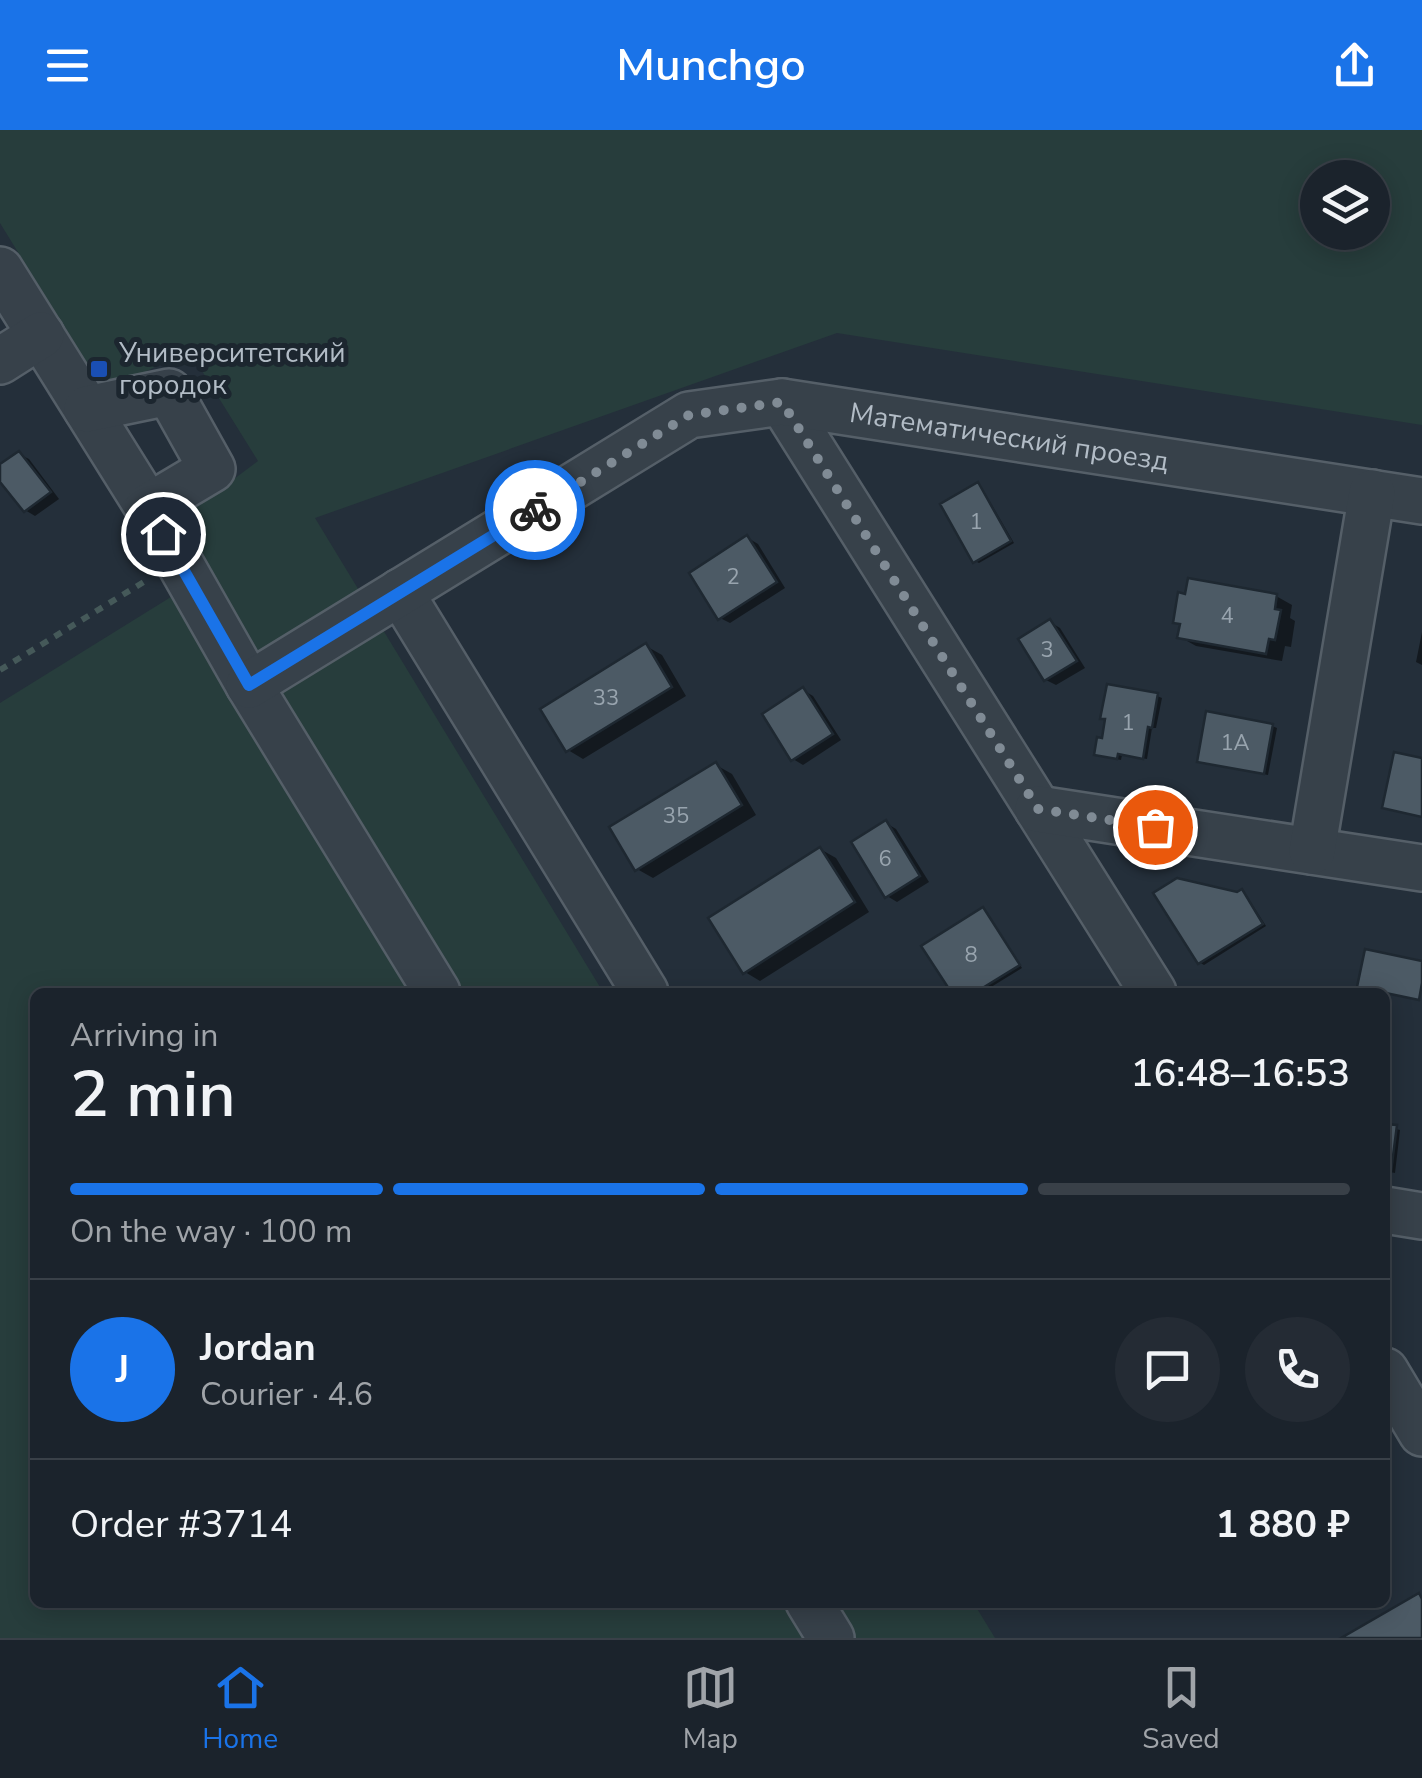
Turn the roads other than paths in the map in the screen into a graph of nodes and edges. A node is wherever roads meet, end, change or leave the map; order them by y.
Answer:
1 (0, 270) edge
2 (41, 336) junction
3 (0, 361) edge
4 (782, 402) junction
5 (87, 410) junction
6 (1372, 493) junction
7 (1422, 500) edge
8 (148, 507) junction
9 (400, 592) junction
10 (249, 685) junction
11 (1038, 809) junction
12 (1312, 851) junction
13 (1422, 868) edge
14 (435, 988) edge
15 (643, 988) edge
16 (1150, 988) edge
17 (1390, 1211) edge
18 (1422, 1216) edge
19 (1390, 1379) edge
20 (1422, 1433) edge
21 (813, 1608) edge
22 (831, 1638) edge

1 - 2 street
2 - 3 street
2 - 5 street
4 - 6 street, Математический проезд
4 - 9 street, Математический проезд
4 - 11 street
5 - 8 street
5 - 8 street
6 - 7 street, Математический проезд
6 - 12 street
8 - 10 street
9 - 10 street, Математический проезд
9 - 15 street
10 - 14 street
11 - 12 street
11 - 16 street
12 - 13 street
17 - 18 street
19 - 20 street
21 - 22 street

